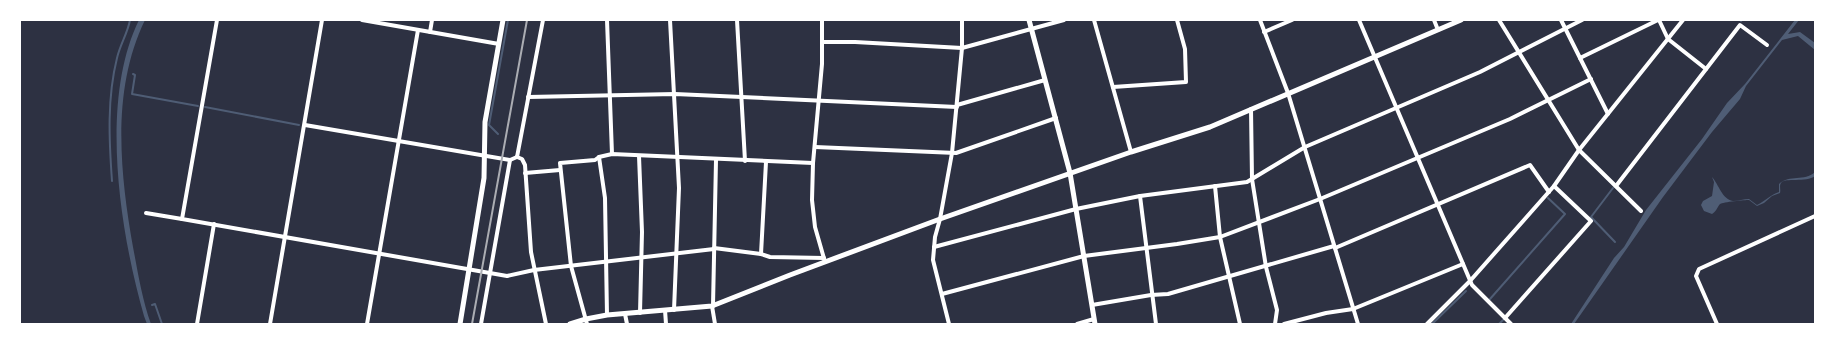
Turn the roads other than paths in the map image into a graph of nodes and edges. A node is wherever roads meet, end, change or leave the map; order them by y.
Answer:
1 (217, 20) edge
2 (322, 20) edge
3 (362, 20) edge
4 (432, 20) edge
5 (503, 20) edge
6 (543, 20) edge
7 (606, 20) edge
8 (670, 20) edge
9 (737, 20) edge
10 (822, 20) edge
11 (962, 20) edge
12 (1029, 20) edge
13 (1064, 20) edge
14 (1094, 20) edge
15 (1177, 20) edge
16 (1260, 20) edge
17 (1292, 20) edge
18 (1359, 20) edge
19 (1434, 20) edge
20 (1461, 20) edge
21 (1499, 20) edge
22 (1561, 20) edge
23 (1582, 20) edge
24 (1658, 20) edge
25 (1683, 20) edge
26 (1565, 28) junction
27 (1032, 29) junction
28 (418, 30) junction
29 (1438, 30) junction
30 (430, 32) junction
31 (1264, 32) junction
32 (1668, 39) junction
33 (822, 42) junction
34 (499, 44) junction
35 (1767, 45) dead end
36 (962, 48) junction
37 (1518, 52) junction
38 (1375, 56) junction
39 (1580, 58) junction
40 (1706, 69) junction
41 (1591, 79) junction
42 (1045, 80) junction
43 (1113, 87) junction
44 (1288, 93) junction
45 (675, 94) junction
46 (611, 96) junction
47 (528, 97) junction
48 (742, 97) junction
49 (1548, 99) junction
50 (818, 101) junction
51 (957, 106) junction
52 (1397, 108) junction
53 (1251, 109) junction
54 (1608, 114) junction
55 (1056, 118) junction
56 (304, 125) junction
57 (398, 141) junction
58 (814, 147) junction
59 (1305, 147) junction
60 (1579, 150) junction
61 (1131, 152) junction
62 (952, 153) junction
63 (612, 154) junction
64 (484, 156) junction
65 (640, 156) junction
66 (517, 157) junction
67 (599, 157) junction
68 (677, 158) junction
69 (1418, 158) junction
70 (510, 160) junction
71 (716, 160) junction
72 (745, 161) junction
73 (766, 162) junction
74 (813, 163) junction
75 (560, 170) junction
76 (525, 173) junction
77 (1070, 174) junction
78 (1252, 179) junction
79 (1215, 186) junction
80 (1554, 186) junction
81 (1616, 186) junction
82 (1549, 192) junction
83 (1140, 196) junction
84 (1320, 199) junction
85 (1438, 204) junction
86 (1076, 209) junction
87 (1641, 211) dead end
88 (146, 213) dead end
89 (1815, 216) edge
90 (182, 219) junction
91 (940, 219) junction
92 (1258, 222) junction
93 (214, 224) junction
94 (285, 237) junction
95 (1220, 237) junction
96 (934, 247) junction
97 (1334, 247) junction
98 (1146, 248) junction
99 (714, 249) junction
100 (379, 253) junction
101 (676, 254) junction
102 (761, 254) junction
103 (1084, 256) junction
104 (641, 258) junction
105 (824, 260) junction
106 (606, 262) junction
107 (1463, 264) junction
108 (571, 266) junction
109 (1266, 267) junction
110 (469, 269) junction
111 (534, 270) junction
112 (489, 273) junction
113 (1229, 277) junction
114 (1470, 281) junction
115 (942, 294) junction
116 (1151, 295) junction
117 (1092, 305) junction
118 (712, 306) junction
119 (1353, 309) junction
120 (665, 310) junction
121 (674, 310) junction
122 (640, 313) junction
123 (625, 314) junction
124 (607, 315) junction
125 (1505, 318) junction
126 (587, 321) edge
127 (1094, 322) edge
128 (197, 324) edge
129 (270, 324) edge
130 (366, 324) edge
131 (460, 324) edge
132 (481, 324) edge
133 (546, 324) edge
134 (570, 324) edge
135 (627, 324) edge
136 (666, 324) edge
137 (714, 324) edge
138 (949, 324) edge
139 (1077, 324) edge
140 (1156, 324) edge
141 (1240, 324) edge
142 (1275, 324) edge
143 (1284, 324) edge
144 (1358, 324) edge
145 (1427, 324) edge
146 (1510, 324) edge
147 (1717, 324) edge

1 - 90 street
2 - 56 street
3 - 28 street
4 - 30 street
5 - 34 street
6 - 47 street
7 - 46 street
8 - 45 street
9 - 48 street
10 - 33 street
11 - 36 street
12 - 27 street
13 - 27 street
14 - 43 street
15 - 43 street
16 - 31 street
17 - 31 street
18 - 38 street
19 - 29 street
20 - 29 street
21 - 37 street
22 - 26 street
23 - 26 street
24 - 32 street
24 - 39 street
25 - 32 street
26 - 37 street
26 - 39 street
27 - 36 street
27 - 42 street
28 - 30 street
28 - 57 street
29 - 38 street
30 - 34 street
31 - 44 street
32 - 40 street
32 - 54 street
33 - 36 street
33 - 50 street
34 - 64 street
35 - 40 street
36 - 51 street
37 - 49 street
37 - 52 street
38 - 44 street
38 - 52 street
39 - 41 street
40 - 81 street
41 - 49 street
41 - 54 street
42 - 51 street
42 - 55 street
43 - 61 street
44 - 53 street
44 - 59 street
45 - 46 street
45 - 48 street
45 - 68 street
46 - 47 street
46 - 63 street
47 - 66 street
48 - 50 street
48 - 72 street
49 - 60 street
49 - 69 street
50 - 51 street
50 - 58 street
51 - 62 street
52 - 59 street
52 - 69 street
53 - 61 street
53 - 78 street
54 - 60 street
55 - 62 street
55 - 77 street
56 - 57 street
56 - 94 street
57 - 64 street
57 - 100 street
58 - 62 street
58 - 74 street
59 - 78 street
59 - 84 street
60 - 80 street
60 - 81 street
61 - 77 street
62 - 91 street
63 - 65 street
63 - 67 street
64 - 70 street
64 - 110 street
65 - 68 street
65 - 104 street
66 - 70 street
66 - 76 street
67 - 75 street
67 - 106 street
68 - 71 street
68 - 101 street
69 - 84 street
69 - 85 street
70 - 112 street
71 - 72 street
71 - 99 street
72 - 73 street
73 - 74 street
73 - 102 street
74 - 105 street
75 - 76 street
75 - 108 street
76 - 111 street
77 - 86 street
77 - 91 street
78 - 79 street
78 - 92 street
79 - 83 street
79 - 95 street
80 - 82 street
80 - 125 street
81 - 87 street
82 - 85 street
82 - 114 street
83 - 86 street
83 - 98 street
84 - 92 street
84 - 97 street
85 - 97 street
85 - 107 street
86 - 96 street
86 - 103 street
88 - 90 street
89 - 147 street
90 - 93 street
91 - 96 street
91 - 105 street
92 - 95 street
92 - 109 street
93 - 94 street
93 - 128 street
94 - 100 street
94 - 129 street
95 - 98 street
95 - 113 street
96 - 115 street
97 - 109 street
97 - 119 street
98 - 103 street
98 - 116 street
99 - 101 street
99 - 102 street
99 - 118 street
100 - 110 street
100 - 130 street
101 - 104 street
101 - 121 street
102 - 105 street
103 - 115 street
103 - 117 street
104 - 106 street
104 - 122 street
105 - 118 street
106 - 108 street
106 - 124 street
107 - 114 street
107 - 119 street
108 - 111 street
108 - 126 street
109 - 113 street
109 - 142 street
110 - 112 street
110 - 131 street
111 - 112 street
111 - 133 street
112 - 132 street
113 - 116 street
113 - 141 street
114 - 125 street
114 - 145 street
115 - 138 street
116 - 117 street
116 - 140 street
117 - 127 street
118 - 121 street
118 - 137 street
119 - 143 street
119 - 144 street
120 - 121 street
120 - 122 street
120 - 136 street
122 - 123 street
123 - 124 street
123 - 135 street
124 - 126 street
125 - 146 street
126 - 134 street
127 - 139 street

